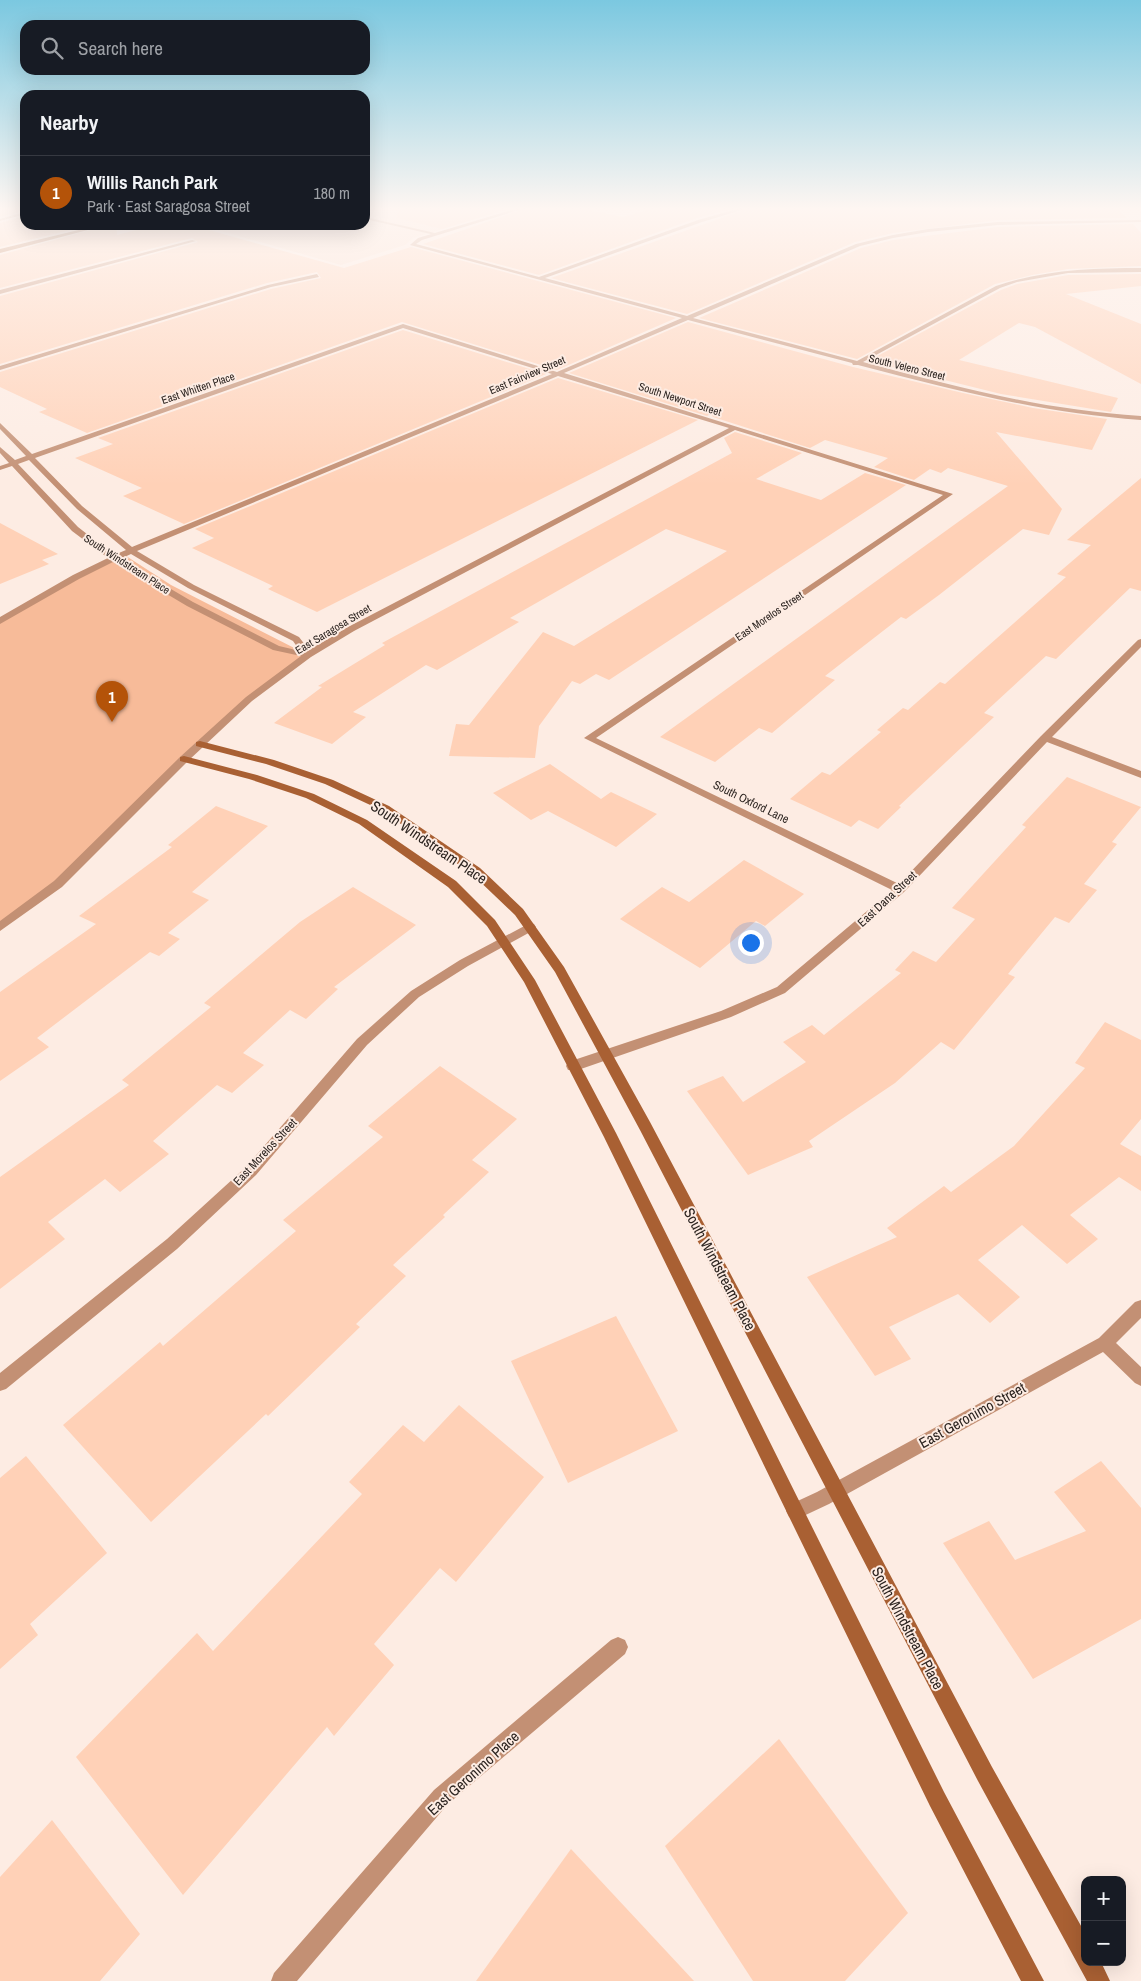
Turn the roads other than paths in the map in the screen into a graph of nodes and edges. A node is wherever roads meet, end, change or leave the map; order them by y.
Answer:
1 (222, 300) edge
2 (619, 300) edge
3 (727, 300) edge
4 (973, 300) edge
5 (685, 318) junction
6 (403, 326) joint
7 (855, 364) junction
8 (0, 368) edge
9 (557, 374) junction
10 (1141, 418) edge
11 (0, 425) edge
12 (733, 429) junction
13 (0, 449) edge
14 (31, 457) junction
15 (14, 463) junction
16 (0, 468) edge
17 (949, 494) joint
18 (131, 551) junction
19 (114, 559) junction
20 (0, 620) edge
21 (1141, 642) edge
22 (308, 656) junction
23 (589, 738) joint
24 (1045, 738) junction
25 (200, 744) junction
26 (184, 759) junction
27 (1141, 775) edge
28 (900, 889) junction
29 (0, 927) edge
30 (530, 927) junction
31 (503, 942) junction
32 (607, 1055) junction
33 (574, 1066) junction
34 (1141, 1307) edge
35 (1105, 1343) junction
36 (1141, 1378) edge
37 (0, 1383) edge
38 (836, 1490) junction
39 (795, 1511) junction
40 (618, 1647) dead end
41 (1081, 1948) edge
42 (1091, 1966) edge
43 (282, 1981) edge
44 (1033, 1981) edge
45 (1099, 1981) edge

1 - 8 street
2 - 5 street, South Velero Street
3 - 5 street, East Fairview Street
4 - 7 street
5 - 7 street, South Velero Street
5 - 9 street, East Fairview Street
6 - 9 street, South Newport Street
6 - 14 street, East Whitten Place
7 - 10 street, South Velero Street
9 - 12 street, South Newport Street
9 - 18 street, East Fairview Street
11 - 14 street, South Windstream Place
12 - 17 street, South Newport Street
12 - 22 street, East Saragosa Street
13 - 15 street, South Windstream Place
14 - 15 street, East Whitten Place
14 - 18 street, South Windstream Place
15 - 16 street, East Whitten Place
15 - 19 street, South Windstream Place
17 - 23 street, East Morelos Street
18 - 19 street, East Fairview Street
18 - 22 street, South Windstream Place
19 - 20 street, East Fairview Street
19 - 22 street, South Windstream Place
21 - 24 street, East Dana Street
22 - 25 street, East Saragosa Street
23 - 28 street, South Oxford Lane
24 - 27 street
24 - 28 street, East Dana Street
25 - 26 street, East Saragosa Street
25 - 30 street, South Windstream Place
26 - 29 street, East Saragosa Street
26 - 31 street, South Windstream Place
28 - 32 street, East Dana Street
30 - 31 street, East Morelos Street
30 - 32 street, South Windstream Place
31 - 33 street, South Windstream Place
31 - 37 street, East Morelos Street
32 - 33 street, East Dana Street
32 - 38 street, South Windstream Place
33 - 39 street, South Windstream Place
34 - 35 street, East Geronimo Street
35 - 36 street
35 - 38 street, East Geronimo Street
38 - 39 street, East Geronimo Street
38 - 41 street, South Windstream Place
39 - 44 street, South Windstream Place
40 - 43 street, East Geronimo Place
42 - 45 street

